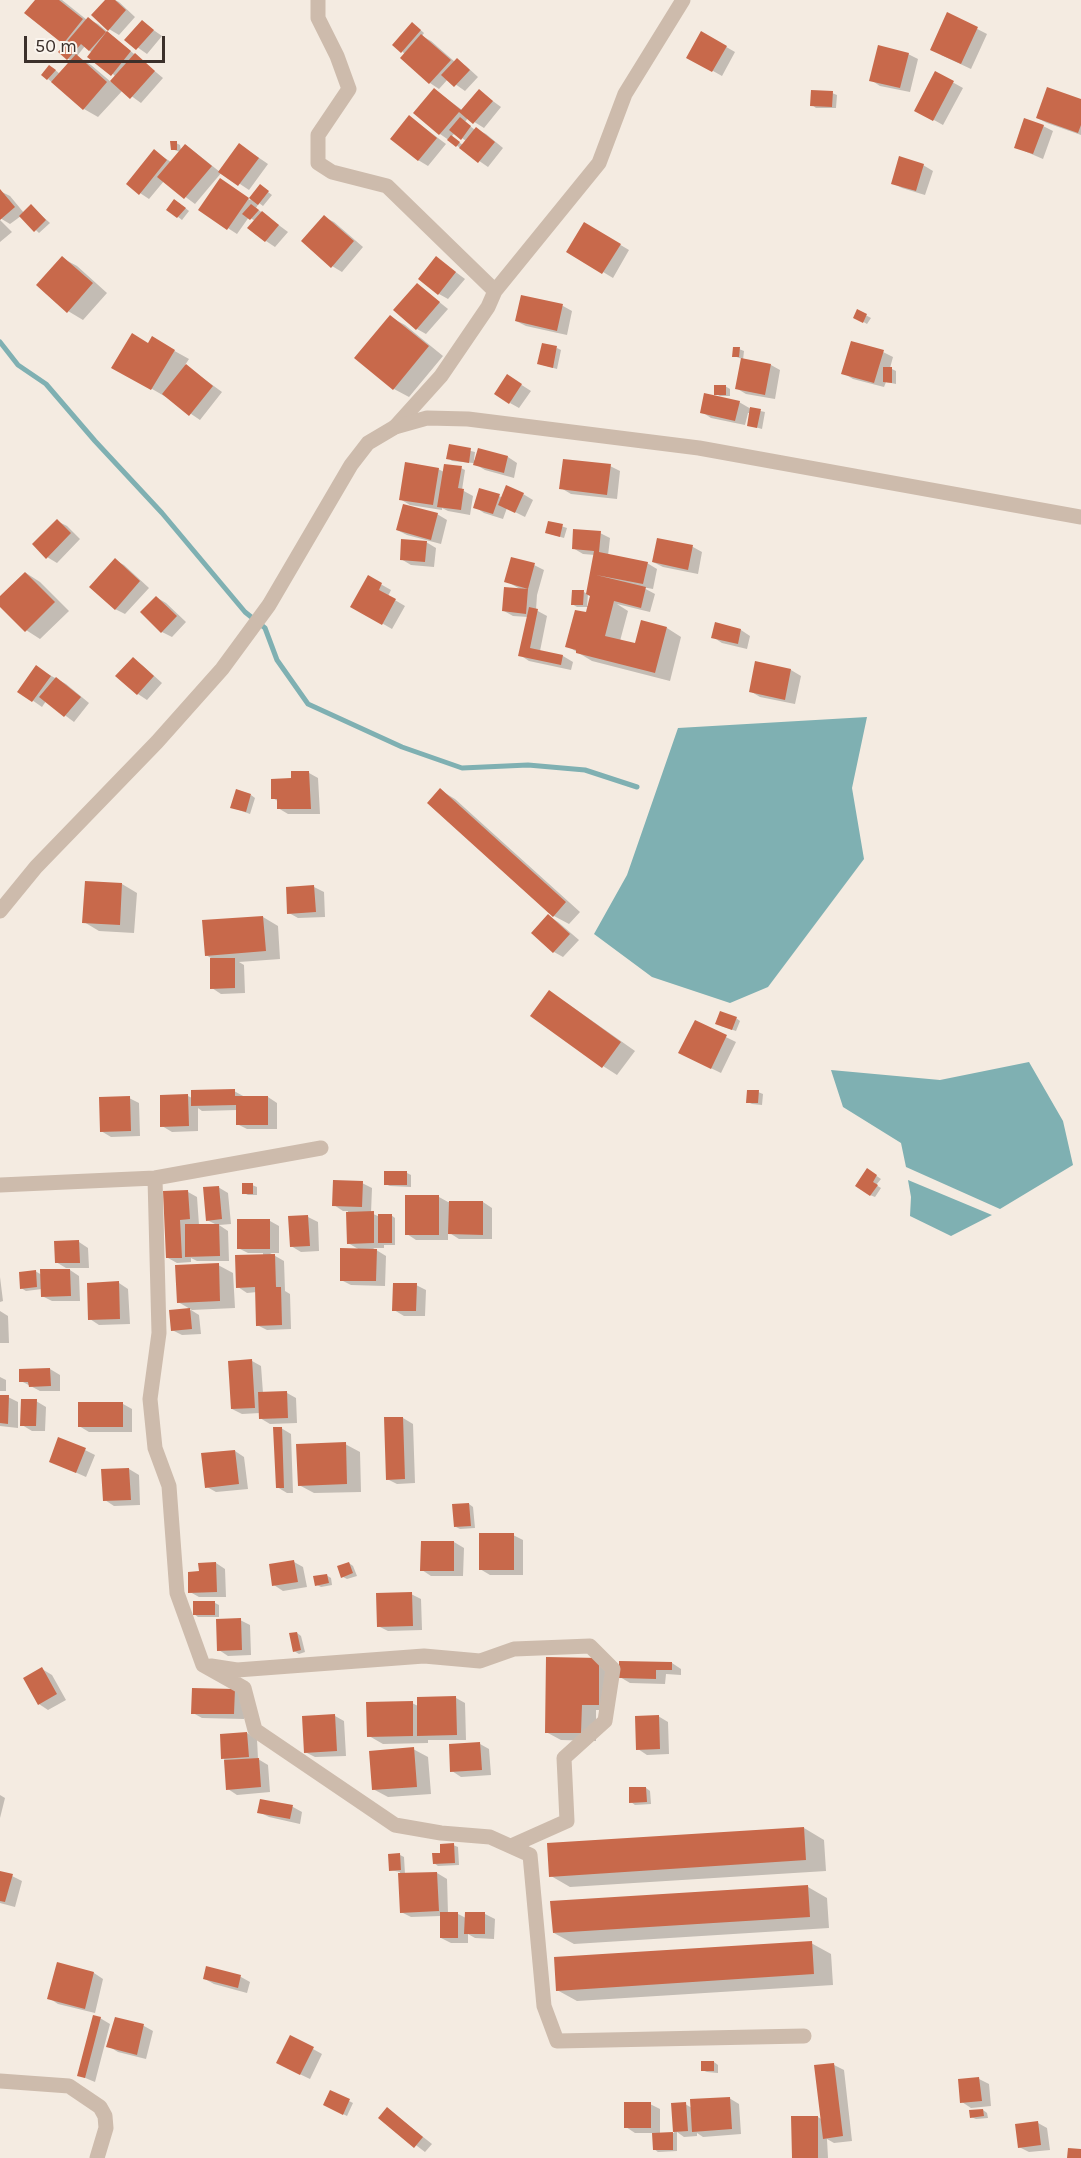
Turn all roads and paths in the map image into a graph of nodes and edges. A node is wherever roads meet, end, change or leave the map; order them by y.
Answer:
1 (318, 0) edge
2 (683, 0) edge
3 (495, 291) junction
4 (395, 427) junction
5 (1081, 517) edge
6 (0, 911) edge
7 (321, 1149) dead end
8 (155, 1178) junction
9 (0, 1185) edge
10 (202, 1665) junction
11 (511, 1846) junction
12 (804, 2036) dead end
13 (0, 2081) edge
14 (97, 2158) edge

1 - 3 street
2 - 3 street
3 - 4 street
4 - 5 street
4 - 6 street
7 - 8 street
8 - 9 street
8 - 10 street
10 - 11 street
10 - 11 street
11 - 12 street
13 - 14 street

